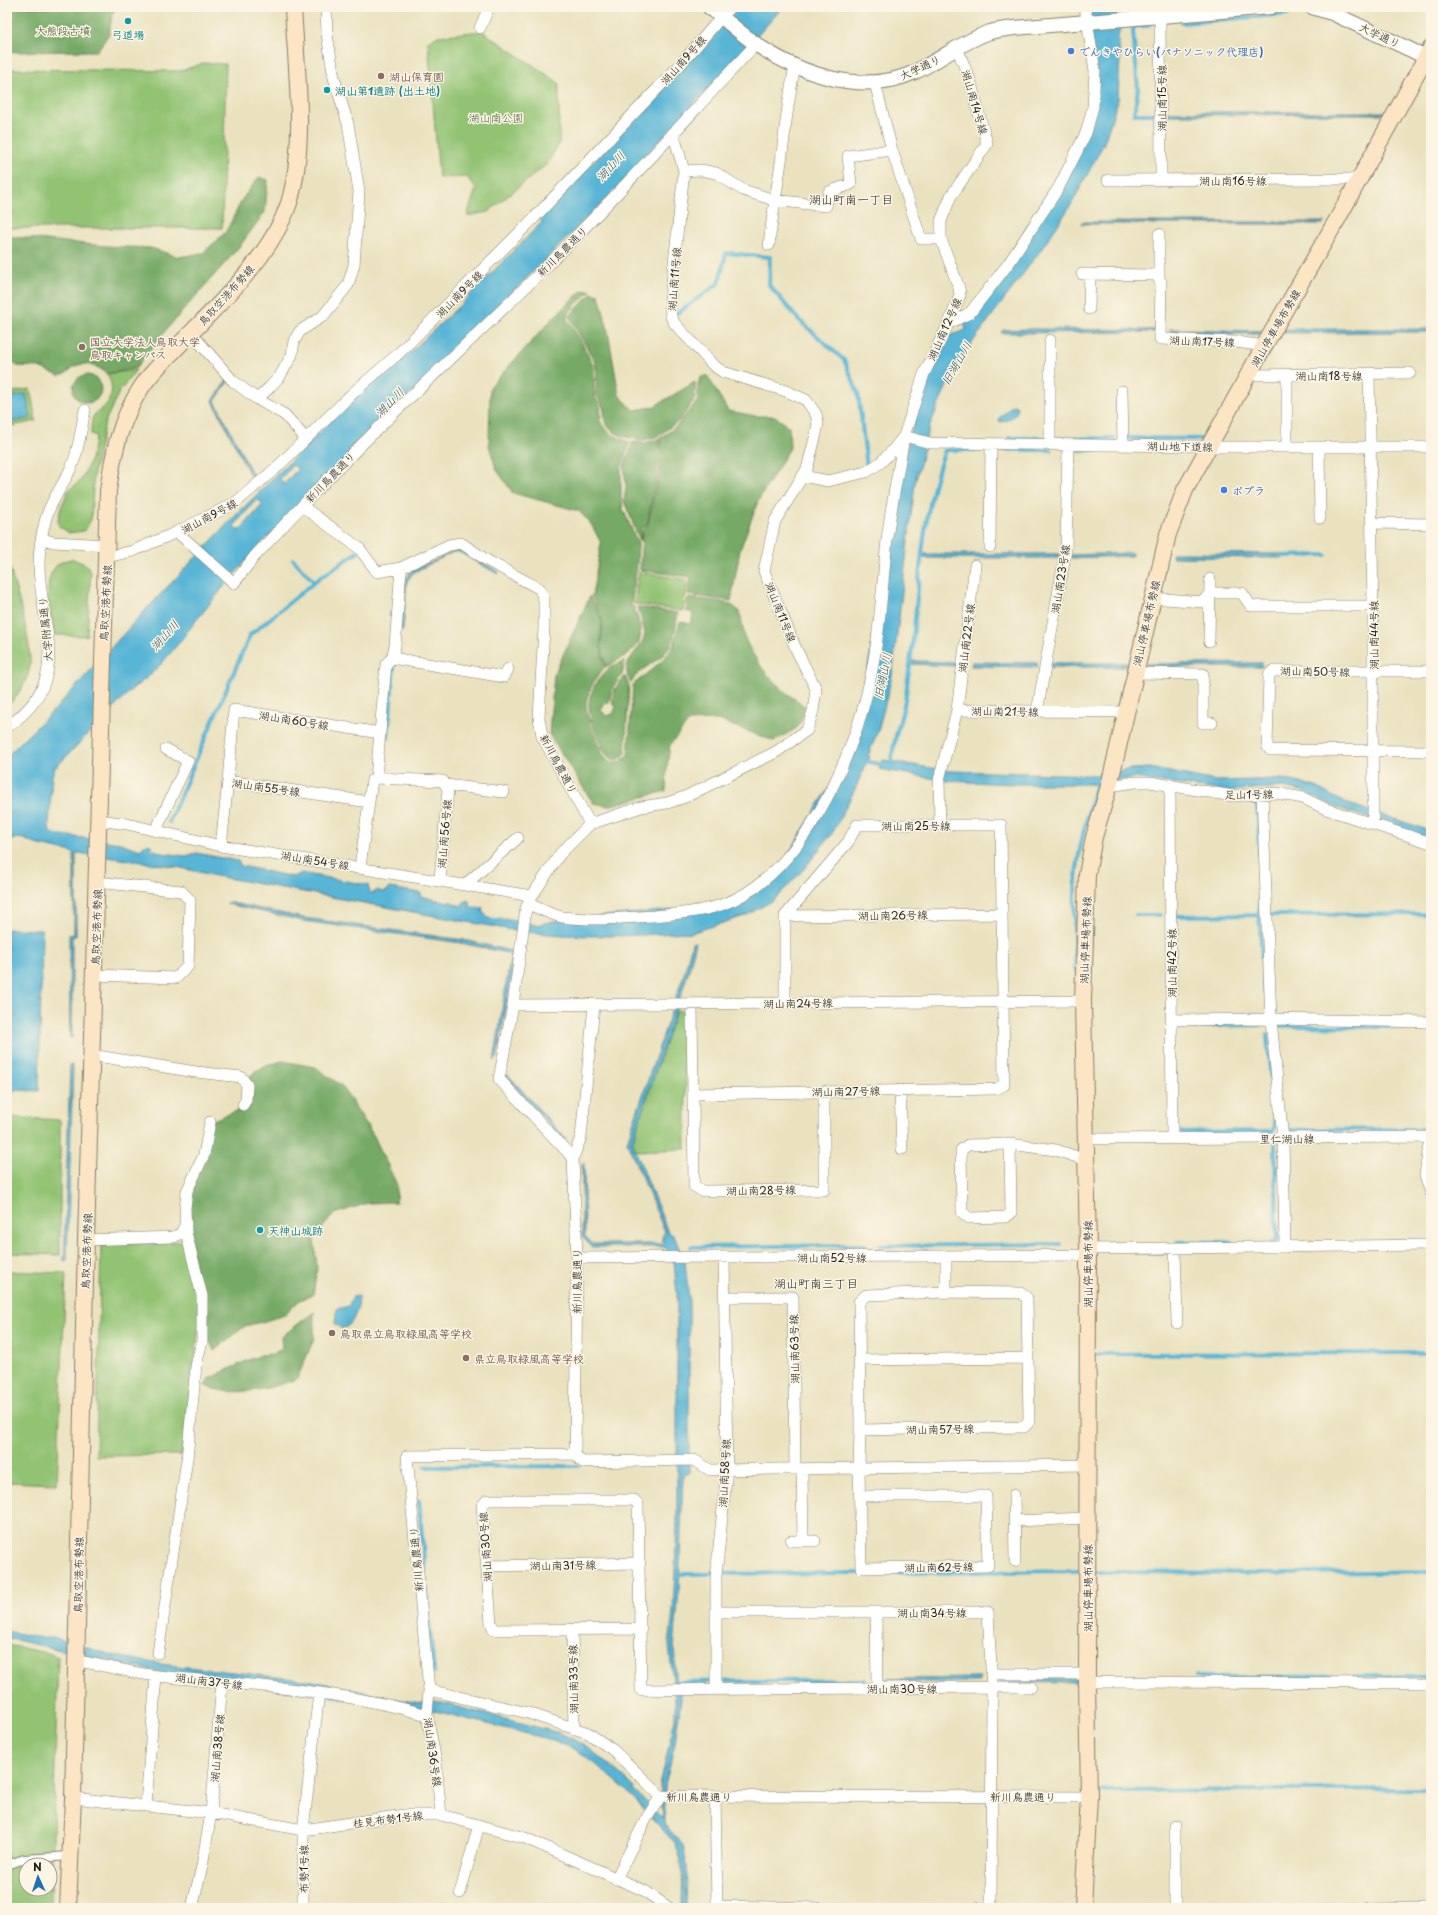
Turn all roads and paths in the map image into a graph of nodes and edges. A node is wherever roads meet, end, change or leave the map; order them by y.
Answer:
1 (293, 7) edge
2 (326, 7) edge
3 (489, 7) edge
4 (709, 7) edge
5 (1085, 7) edge
6 (1271, 7) edge
7 (1312, 7) edge
8 (1255, 8) edge
9 (1153, 13) edge
10 (725, 14) edge
11 (1088, 22) junction
12 (480, 28) dead end
13 (755, 43) junction
14 (957, 48) junction
15 (1428, 52) edge
16 (794, 66) junction
17 (875, 84) junction
18 (673, 132) junction
19 (892, 150) junction
20 (684, 171) junction
21 (1108, 180) dead end
22 (1161, 180) junction
23 (1358, 180) junction
24 (774, 200) junction
25 (1159, 234) dead end
26 (941, 239) junction
27 (769, 244) dead end
28 (1159, 280) junction
29 (1090, 309) dead end
30 (949, 323) junction
31 (191, 334) junction
32 (1050, 340) dead end
33 (1264, 346) junction
34 (1410, 373) dead end
35 (1369, 374) junction
36 (1247, 375) junction
37 (1287, 375) junction
38 (1122, 391) dead end
39 (257, 399) junction
40 (85, 410) dead end
41 (906, 436) junction
42 (306, 439) junction
43 (991, 444) junction
44 (1050, 444) junction
45 (1068, 444) junction
46 (1123, 445) junction
47 (1209, 447) junction
48 (1286, 447) junction
49 (1319, 447) junction
50 (1370, 447) junction
51 (1431, 447) edge
52 (803, 476) junction
53 (302, 506) junction
54 (1320, 518) dead end
55 (1372, 523) junction
56 (1431, 524) edge
57 (177, 532) junction
58 (43, 539) junction
59 (990, 547) dead end
60 (108, 551) junction
61 (975, 565) dead end
62 (401, 568) junction
63 (1210, 579) dead end
64 (1210, 594) junction
65 (1152, 598) junction
66 (1373, 606) junction
67 (1209, 641) dead end
68 (392, 658) junction
69 (508, 669) dead end
70 (1431, 671) edge
71 (1134, 672) junction
72 (1373, 672) junction
73 (957, 710) junction
74 (1037, 712) junction
75 (1125, 712) junction
76 (1212, 723) dead end
77 (7, 727) edge
78 (380, 733) junction
79 (166, 749) dead end
80 (1372, 750) junction
81 (1431, 751) edge
82 (376, 778) junction
83 (228, 781) junction
84 (446, 785) junction
85 (1109, 786) junction
86 (1170, 787) junction
87 (504, 792) dead end
88 (1262, 793) junction
89 (369, 802) junction
90 (1372, 819) junction
91 (99, 823) junction
92 (590, 824) junction
93 (940, 824) junction
94 (156, 830) junction
95 (518, 838) dead end
96 (1431, 843) edge
97 (221, 846) junction
98 (360, 867) junction
99 (97, 875) junction
100 (440, 880) junction
101 (466, 884) junction
102 (529, 903) junction
103 (1001, 914) junction
104 (785, 916) junction
105 (94, 975) junction
106 (1083, 1001) junction
107 (1003, 1002) junction
108 (785, 1003) junction
109 (513, 1005) junction
110 (692, 1005) junction
111 (594, 1006) junction
112 (1271, 1019) junction
113 (1171, 1020) junction
114 (1431, 1020) edge
115 (91, 1055) junction
116 (900, 1090) junction
117 (824, 1091) junction
118 (693, 1094) junction
119 (243, 1105) dead end
120 (210, 1122) dead end
121 (1431, 1136) edge
122 (1172, 1138) junction
123 (1283, 1138) junction
124 (1086, 1139) junction
125 (1010, 1144) junction
126 (902, 1149) dead end
127 (573, 1158) junction
128 (1086, 1160) junction
129 (1431, 1193) edge
130 (186, 1224) junction
131 (86, 1240) junction
132 (1431, 1245) edge
133 (1284, 1247) junction
134 (1175, 1248) junction
135 (1088, 1252) junction
136 (946, 1256) junction
137 (724, 1257) junction
138 (577, 1258) junction
139 (946, 1292) junction
140 (725, 1297) junction
141 (1177, 1323) dead end
142 (1028, 1358) junction
143 (859, 1360) junction
144 (860, 1430) junction
145 (576, 1454) junction
146 (1087, 1464) junction
147 (859, 1468) junction
148 (726, 1469) junction
149 (799, 1469) junction
150 (1014, 1495) dead end
151 (859, 1496) junction
152 (1087, 1518) junction
153 (1014, 1521) junction
154 (791, 1541) dead end
155 (803, 1541) junction
156 (815, 1541) dead end
157 (1015, 1561) dead end
158 (640, 1563) junction
159 (486, 1566) junction
160 (716, 1612) junction
161 (876, 1612) junction
162 (641, 1629) junction
163 (572, 1630) junction
164 (158, 1653) dead end
165 (76, 1661) junction
166 (991, 1674) junction
167 (156, 1676) junction
168 (1087, 1678) junction
169 (222, 1683) junction
170 (1431, 1683) edge
171 (992, 1687) junction
172 (1031, 1687) dead end
173 (877, 1688) junction
174 (716, 1689) junction
175 (428, 1690) junction
176 (319, 1694) junction
177 (427, 1715) junction
178 (574, 1729) junction
179 (661, 1796) junction
180 (715, 1796) junction
181 (991, 1796) junction
182 (1090, 1797) junction
183 (73, 1798) junction
184 (146, 1805) junction
185 (211, 1813) junction
186 (441, 1815) junction
187 (479, 1825) junction
188 (1175, 1826) dead end
189 (303, 1830) junction
190 (70, 1856) junction
191 (7, 1865) edge
192 (616, 1879) junction
193 (460, 1893) dead end
194 (1431, 1907) edge
195 (68, 1908) edge
196 (192, 1908) edge
197 (303, 1908) edge
198 (669, 1908) edge
199 (819, 1908) edge
200 (978, 1908) edge
201 (1083, 1908) edge
202 (1175, 1908) edge
203 (1368, 1908) edge

1 - 31 main road, 鳥取空港布勢線
2 - 39 street
3 - 12 street
4 - 10 street
5 - 11 street
6 - 8 street
7 - 15 street, 大学通り
8 - 9 street
9 - 11 street, 大学通り
9 - 22 street, 湖山南15号線
10 - 13 street, 大学通り
10 - 42 street, 湖山南9号線
11 - 14 street, 大学通り
11 - 30 street
13 - 16 street, 大学通り
13 - 18 street, 新川鳥農通り
14 - 17 street, 大学通り
14 - 26 street, 湖山南14号線
15 - 23 main road, 湖山停車場布勢線
16 - 17 street, 大学通り
16 - 24 street
17 - 19 street
18 - 20 street, 湖山南11号線
18 - 53 street, 新川鳥農通り
19 - 24 street
19 - 26 street
20 - 24 street
20 - 52 street, 湖山南11号線
21 - 22 street, 湖山南16号線
22 - 23 street, 湖山南16号線
23 - 33 main road, 湖山停車場布勢線
24 - 27 street
25 - 28 street
26 - 30 street, 湖山南12号線
28 - 29 street
28 - 33 street, 湖山南17号線
30 - 41 street, 湖山南12号線
31 - 39 street
31 - 60 main road, 鳥取空港布勢線
32 - 44 street
33 - 36 main road, 湖山停車場布勢線
34 - 35 street, 湖山南18号線
35 - 37 street, 湖山南18号線
35 - 50 street, 湖山南44号線
36 - 37 street, 湖山南18号線
36 - 47 main road, 湖山停車場布勢線
37 - 48 street
38 - 46 street
39 - 42 street
40 - 58 street, 大学附属通り
41 - 43 street, 湖山地下道線
41 - 52 street, 湖山南12号線
41 - 102 street, 湖山南54号線
42 - 57 street, 湖山南9号線
43 - 44 street, 湖山地下道線
43 - 59 street
44 - 45 street, 湖山地下道線
45 - 46 street, 湖山地下道線
45 - 74 street, 湖山南23号線
46 - 47 street, 湖山地下道線
47 - 48 street, 湖山地下道線
47 - 65 main road, 湖山停車場布勢線
48 - 49 street, 湖山地下道線
49 - 50 street, 湖山地下道線
49 - 54 street
50 - 51 street, 湖山地下道線
50 - 55 street, 湖山南44号線
52 - 92 street, 湖山南11号線
53 - 57 street, 湖山南9号線
53 - 62 street, 新川鳥農通り
55 - 56 street
55 - 66 street, 湖山南44号線
57 - 60 street
58 - 60 street
58 - 77 street, 大学附属通り
60 - 91 main road, 鳥取空港布勢線
61 - 73 street, 湖山南22号線
62 - 68 street
62 - 92 street, 新川鳥農通り
63 - 64 street
64 - 65 street
64 - 66 street
64 - 67 street
65 - 71 main road, 湖山停車場布勢線
66 - 72 street, 湖山南44号線
68 - 69 street
68 - 78 street
70 - 72 street, 湖山南50号線
71 - 75 main road, 湖山停車場布勢線
71 - 76 street
72 - 80 street, 湖山南44号線
72 - 80 street, 湖山南50号線
73 - 74 street, 湖山南21号線
73 - 93 street, 湖山南21号線
74 - 75 street, 湖山南21号線
75 - 85 main road, 湖山停車場布勢線
78 - 82 street
78 - 83 street, 湖山南60号線
79 - 94 street
80 - 81 street, 湖山南50号線
80 - 90 street, 湖山南44号線
82 - 84 street, 湖山南56号線
82 - 89 street
83 - 89 street, 湖山南55号線
83 - 97 street, 湖山南55号線
84 - 87 street
84 - 100 street, 湖山南56号線
85 - 86 street, 足山1号線
85 - 106 main road, 湖山停車場布勢線
86 - 88 street, 足山1号線
86 - 113 street, 湖山南42号線
88 - 90 street, 足山1号線
88 - 112 street
89 - 98 street
90 - 96 street, 足山1号線
91 - 94 street, 湖山南54号線
91 - 99 main road, 鳥取空港布勢線
92 - 102 street
93 - 103 street, 湖山南25号線
93 - 104 street, 湖山南25号線
94 - 97 street, 湖山南54号線
95 - 101 street
97 - 98 street, 湖山南54号線
98 - 100 street, 湖山南54号線
99 - 105 main road, 鳥取空港布勢線
99 - 105 street
100 - 101 street, 湖山南54号線
101 - 102 street, 湖山南54号線
102 - 109 street
103 - 104 street, 湖山南26号線
103 - 107 street, 湖山南25号線
104 - 108 street
105 - 115 main road, 鳥取空港布勢線
106 - 107 street, 湖山南24号線
106 - 124 main road, 湖山停車場布勢線
107 - 108 street, 湖山南24号線
107 - 116 street, 湖山南27号線
108 - 110 street, 湖山南24号線
109 - 111 street, 湖山南24号線
109 - 127 street
110 - 111 street, 湖山南24号線
110 - 118 street
111 - 127 street
112 - 113 street
112 - 114 street
112 - 123 street
113 - 122 street, 湖山南42号線
115 - 119 street
115 - 131 main road, 鳥取空港布勢線
116 - 117 street, 湖山南27号線
116 - 126 street
117 - 118 street, 湖山南27号線
117 - 118 street, 湖山南28号線
120 - 130 street
121 - 123 street, 里仁湖山線
121 - 129 street, 里仁湖山線
122 - 123 street, 里仁湖山線
122 - 124 street, 里仁湖山線
123 - 133 street
124 - 128 main road, 湖山停車場布勢線
125 - 125 street
125 - 128 street
127 - 138 street, 新川鳥農通り
128 - 135 main road, 湖山停車場布勢線
130 - 131 street
130 - 164 street
131 - 165 main road, 鳥取空港布勢線
132 - 133 street, 湖山南52号線
133 - 134 street, 湖山南52号線
134 - 135 street, 湖山南52号線
134 - 141 street
135 - 136 street, 湖山南52号線
135 - 146 main road, 湖山停車場布勢線
136 - 137 street, 湖山南52号線
136 - 139 street
137 - 138 street, 湖山南52号線
137 - 140 street, 湖山南58号線
138 - 145 street, 新川鳥農通り
139 - 142 street, 湖山南57号線
139 - 143 street, 湖山南57号線
140 - 148 street, 湖山南58号線
140 - 149 street, 湖山南63号線
142 - 143 street
142 - 144 street, 湖山南57号線
143 - 144 street, 湖山南57号線
144 - 147 street, 湖山南62号線
145 - 148 street
145 - 175 street, 新川鳥農通り
146 - 147 street
146 - 152 main road, 湖山停車場布勢線
147 - 149 street
147 - 151 street, 湖山南62号線
148 - 149 street
148 - 160 street, 湖山南58号線
149 - 155 street
150 - 153 street
151 - 151 street, 湖山南62号線
152 - 153 street
152 - 168 main road, 湖山停車場布勢線
153 - 157 street
154 - 155 street
155 - 156 street
158 - 159 street, 湖山南31号線
158 - 159 street, 湖山南30号線
158 - 162 street, 湖山南30号線
159 - 163 street, 湖山南30号線
160 - 161 street
160 - 174 street, 湖山南58号線
161 - 166 street, 湖山南34号線
161 - 173 street
162 - 163 street, 湖山南30号線
162 - 174 street, 湖山南30号線
163 - 178 street, 湖山南33号線
165 - 167 street, 湖山南37号線
165 - 183 main road, 鳥取空港布勢線
166 - 168 street
166 - 171 street, 湖山南34号線
167 - 169 street, 湖山南37号線
167 - 184 street
168 - 170 street
168 - 182 main road, 湖山停車場布勢線
169 - 176 street, 湖山南37号線
169 - 185 street, 湖山南38号線
171 - 172 street, 湖山南30号線
171 - 173 street, 湖山南30号線
171 - 181 street
173 - 174 street, 湖山南30号線
175 - 177 street, 湖山南36号線
175 - 178 street, 新川鳥農通り
176 - 177 street, 湖山南37号線
176 - 189 street
177 - 186 street, 湖山南36号線
178 - 179 street, 新川鳥農通り
179 - 180 street, 新川鳥農通り
179 - 192 street
180 - 181 street, 新川鳥農通り
180 - 199 street
181 - 182 street, 新川鳥農通り
181 - 200 street
182 - 201 main road, 湖山停車場布勢線
183 - 184 street
183 - 190 main road, 鳥取空港布勢線
184 - 185 street
185 - 189 street, 桂見布勢1号線
185 - 196 street
186 - 187 street, 桂見布勢1号線
186 - 189 street, 桂見布勢1号線
187 - 192 street, 桂見布勢1号線
187 - 193 street
188 - 202 street
189 - 197 street, 布勢1号線
190 - 191 street
190 - 195 main road, 鳥取空港布勢線
192 - 198 street, 桂見布勢1号線
194 - 203 street

